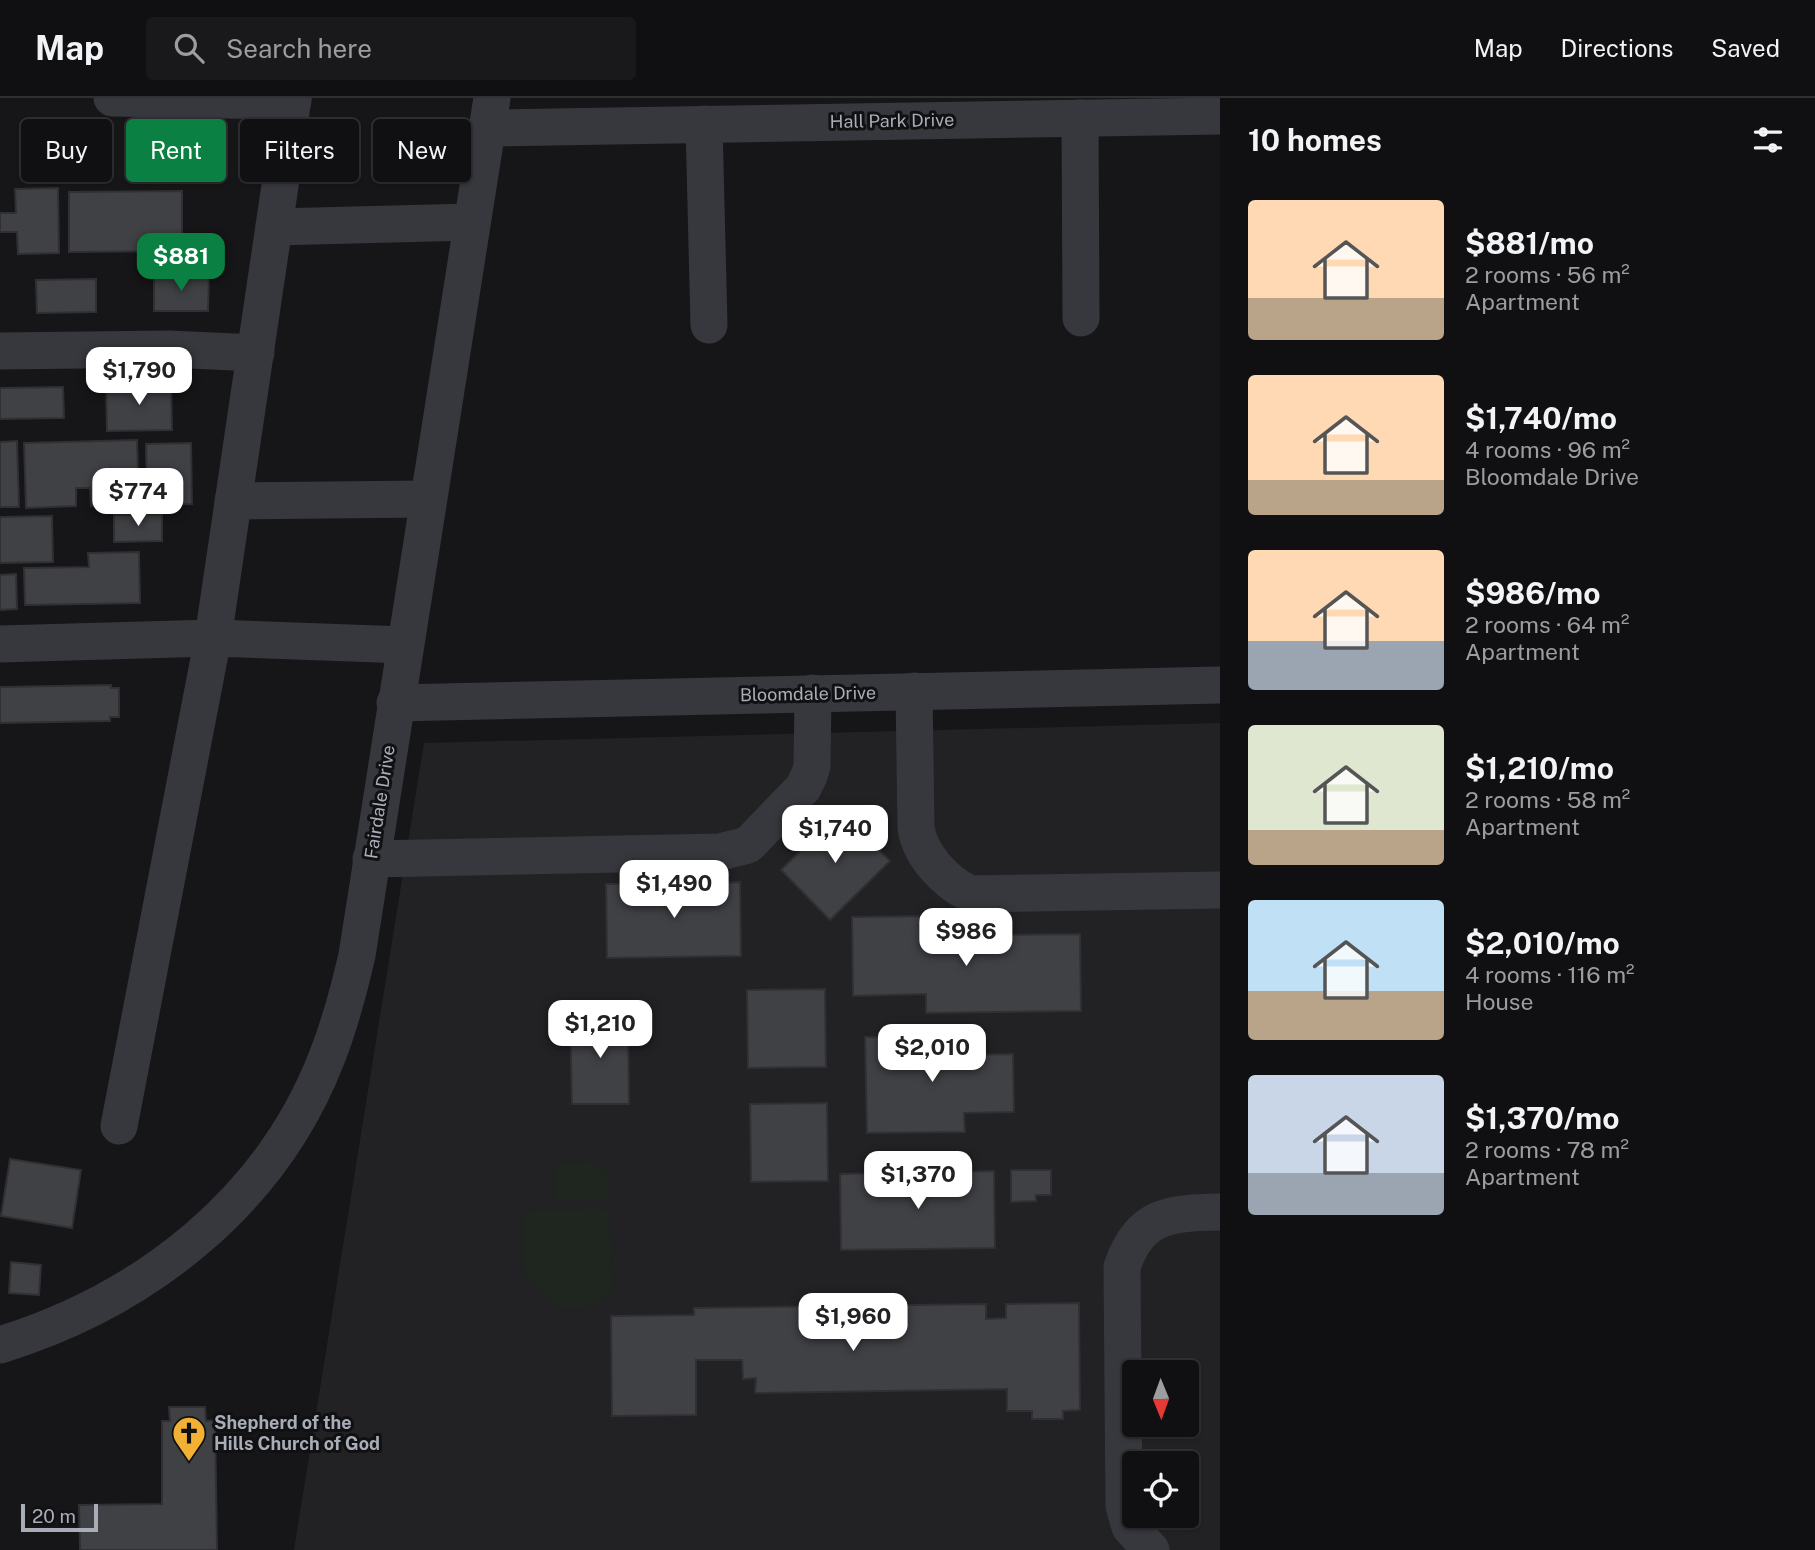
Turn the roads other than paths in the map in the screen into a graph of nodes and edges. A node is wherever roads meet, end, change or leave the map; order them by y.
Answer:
1 (112, 98) edge
2 (293, 99) edge
3 (490, 113) edge
4 (1220, 116) edge
5 (1080, 118) junction
6 (704, 124) junction
7 (472, 222) junction
8 (274, 227) junction
9 (1081, 318) dead end
10 (709, 324) dead end
11 (0, 351) edge
12 (256, 353) junction
13 (428, 499) junction
14 (233, 501) junction
15 (213, 638) junction
16 (0, 644) edge
17 (405, 645) junction
18 (1220, 685) edge
19 (914, 691) junction
20 (813, 693) junction
21 (395, 703) junction
22 (371, 859) junction
23 (1220, 890) edge
24 (119, 1126) dead end
25 (1220, 1212) edge
26 (0, 1345) edge
27 (1151, 1550) edge

1 - 2 street
2 - 8 street
3 - 6 street, Hall Park Drive
3 - 7 street, Fairdale Drive
4 - 5 street, Hall Park Drive
5 - 6 street, Hall Park Drive
5 - 9 street
6 - 10 street
7 - 8 street
7 - 13 street, Fairdale Drive
8 - 12 street
11 - 12 street
12 - 14 street
13 - 14 street
13 - 17 street, Fairdale Drive
14 - 15 street
15 - 16 street
15 - 17 street
15 - 24 street
17 - 21 street, Fairdale Drive
18 - 19 street, Bloomdale Drive
19 - 20 street, Bloomdale Drive
19 - 23 street
20 - 21 street, Bloomdale Drive
20 - 22 street
21 - 22 street, Fairdale Drive
22 - 26 street, Fairdale Drive
25 - 27 street

